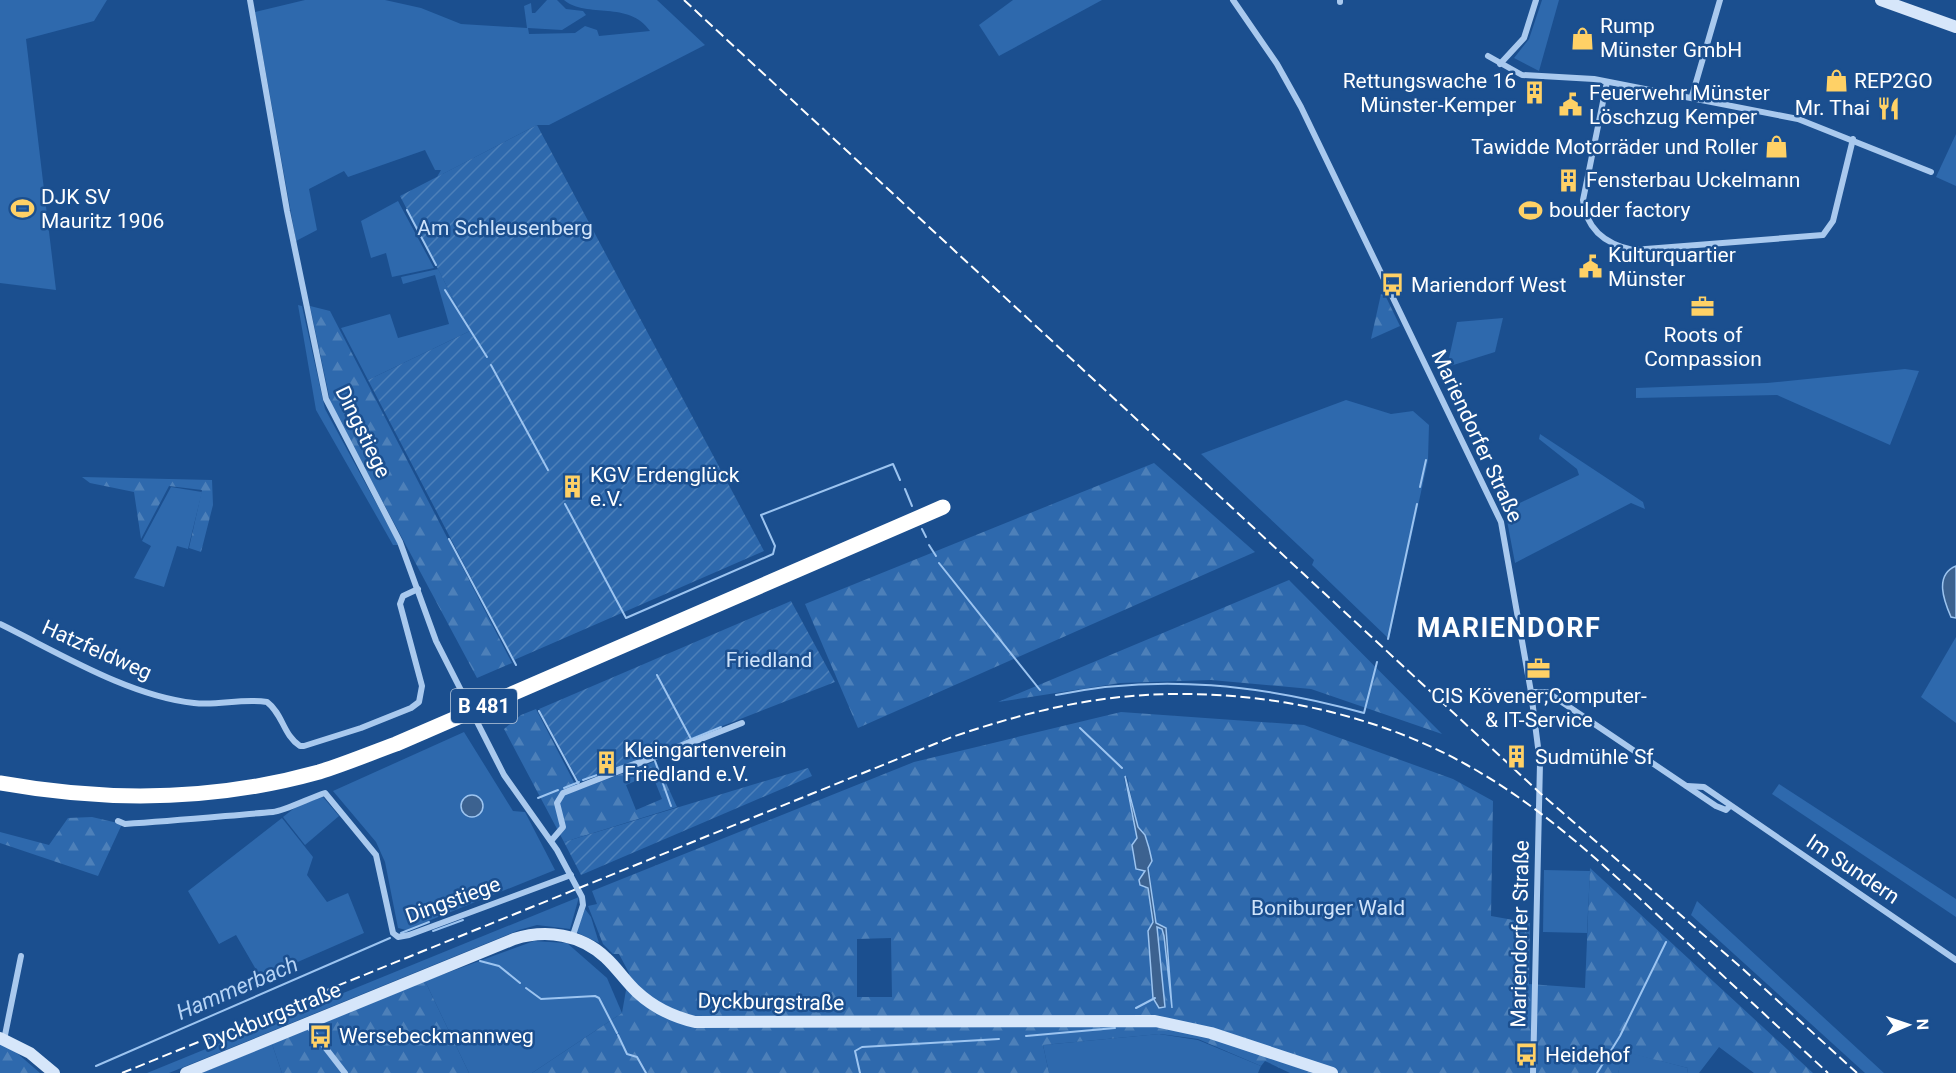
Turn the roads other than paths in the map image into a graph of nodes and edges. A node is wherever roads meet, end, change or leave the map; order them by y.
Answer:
1 (250, 0) edge
2 (1233, 0) edge
3 (1536, 0) edge
4 (1720, 0) edge
5 (1881, 0) edge
6 (1956, 27) edge
7 (1488, 56) dead end
8 (1500, 64) junction
9 (1607, 82) junction
10 (1692, 96) junction
11 (1853, 140) junction
12 (1931, 172) dead end
13 (943, 507) dead end
14 (418, 589) junction
15 (0, 624) edge
16 (1531, 692) junction
17 (742, 723) dead end
18 (0, 783) edge
19 (118, 821) dead end
20 (551, 841) junction
21 (570, 875) junction
22 (572, 938) junction
23 (21, 956) dead end
24 (1956, 960) edge
25 (307, 1023) junction
26 (2, 1039) edge
27 (54, 1073) edge
28 (186, 1073) edge
29 (345, 1073) edge
30 (1332, 1073) edge
31 (1533, 1073) edge

1 - 14 street, Dingstiege
2 - 16 street, Mariendorfer Straße
3 - 8 street
4 - 10 street
5 - 6 street
7 - 8 street
8 - 9 street
9 - 10 street
9 - 11 street
10 - 11 street
11 - 12 street
13 - 18 highway, B 481
14 - 15 street, Hatzfeldweg
14 - 20 street, Dingstiege
16 - 24 street, Im Sundern
16 - 31 street, Mariendorfer Straße
17 - 20 street
19 - 21 street, Dingstiege
20 - 21 street, Dingstiege
21 - 22 street, Dingstiege
22 - 25 street, Dyckburgstraße
22 - 30 street, Dyckburgstraße
23 - 26 street
25 - 28 street, Dyckburgstraße
25 - 29 street
26 - 27 street

